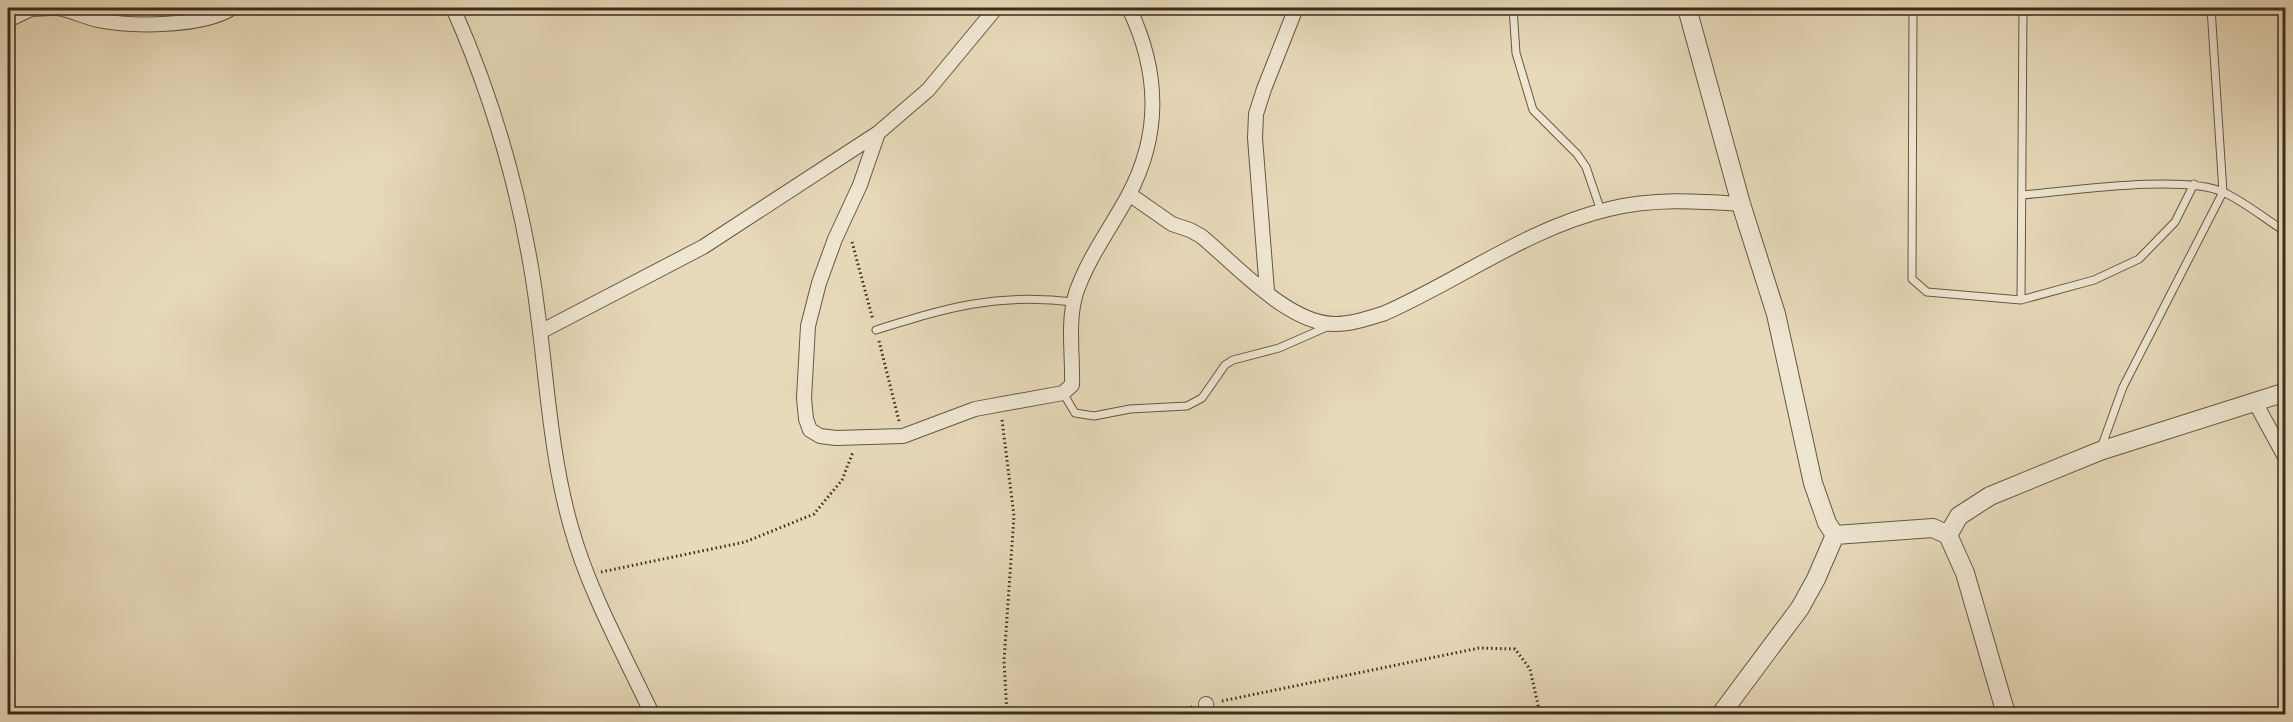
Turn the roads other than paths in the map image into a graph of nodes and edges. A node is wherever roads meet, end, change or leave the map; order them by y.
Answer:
1 (51, 8) edge
2 (58, 8) edge
3 (103, 8) edge
4 (232, 8) edge
5 (453, 8) edge
6 (996, 8) edge
7 (1128, 8) edge
8 (1296, 8) edge
9 (1513, 8) edge
10 (1687, 8) edge
11 (1912, 8) edge
12 (2023, 8) edge
13 (2211, 8) edge
14 (8, 20) edge
15 (106, 22) junction
16 (878, 134) junction
17 (2194, 184) junction
18 (2223, 192) junction
19 (1129, 194) junction
20 (2022, 195) junction
21 (1741, 204) junction
22 (1601, 211) junction
23 (2286, 232) edge
24 (1267, 291) junction
25 (2021, 300) junction
26 (1074, 302) junction
27 (1334, 324) junction
28 (876, 330) dead end
29 (540, 332) junction
30 (2286, 392) edge
31 (1063, 393) junction
32 (2255, 402) junction
33 (2100, 451) junction
34 (2286, 459) edge
35 (1835, 535) junction
36 (1948, 535) junction
37 (652, 714) edge
38 (1721, 714) edge
39 (2006, 714) edge

1 - 14 street
2 - 15 street
3 - 15 street
4 - 15 street
5 - 29 street
6 - 16 street
7 - 19 street
8 - 24 street
9 - 22 lane
10 - 21 street
11 - 25 lane
12 - 20 lane
13 - 18 lane
16 - 29 street
16 - 31 street
17 - 18 lane
17 - 20 lane
17 - 25 lane
18 - 23 lane
18 - 33 lane
19 - 24 street
19 - 26 street
20 - 25 lane
21 - 22 street
21 - 35 street
22 - 27 street
24 - 27 street
26 - 28 lane
26 - 31 street
27 - 31 lane
29 - 37 street
30 - 32 street
32 - 33 street
32 - 34 street
33 - 36 street
35 - 36 street
35 - 38 street
36 - 39 street

